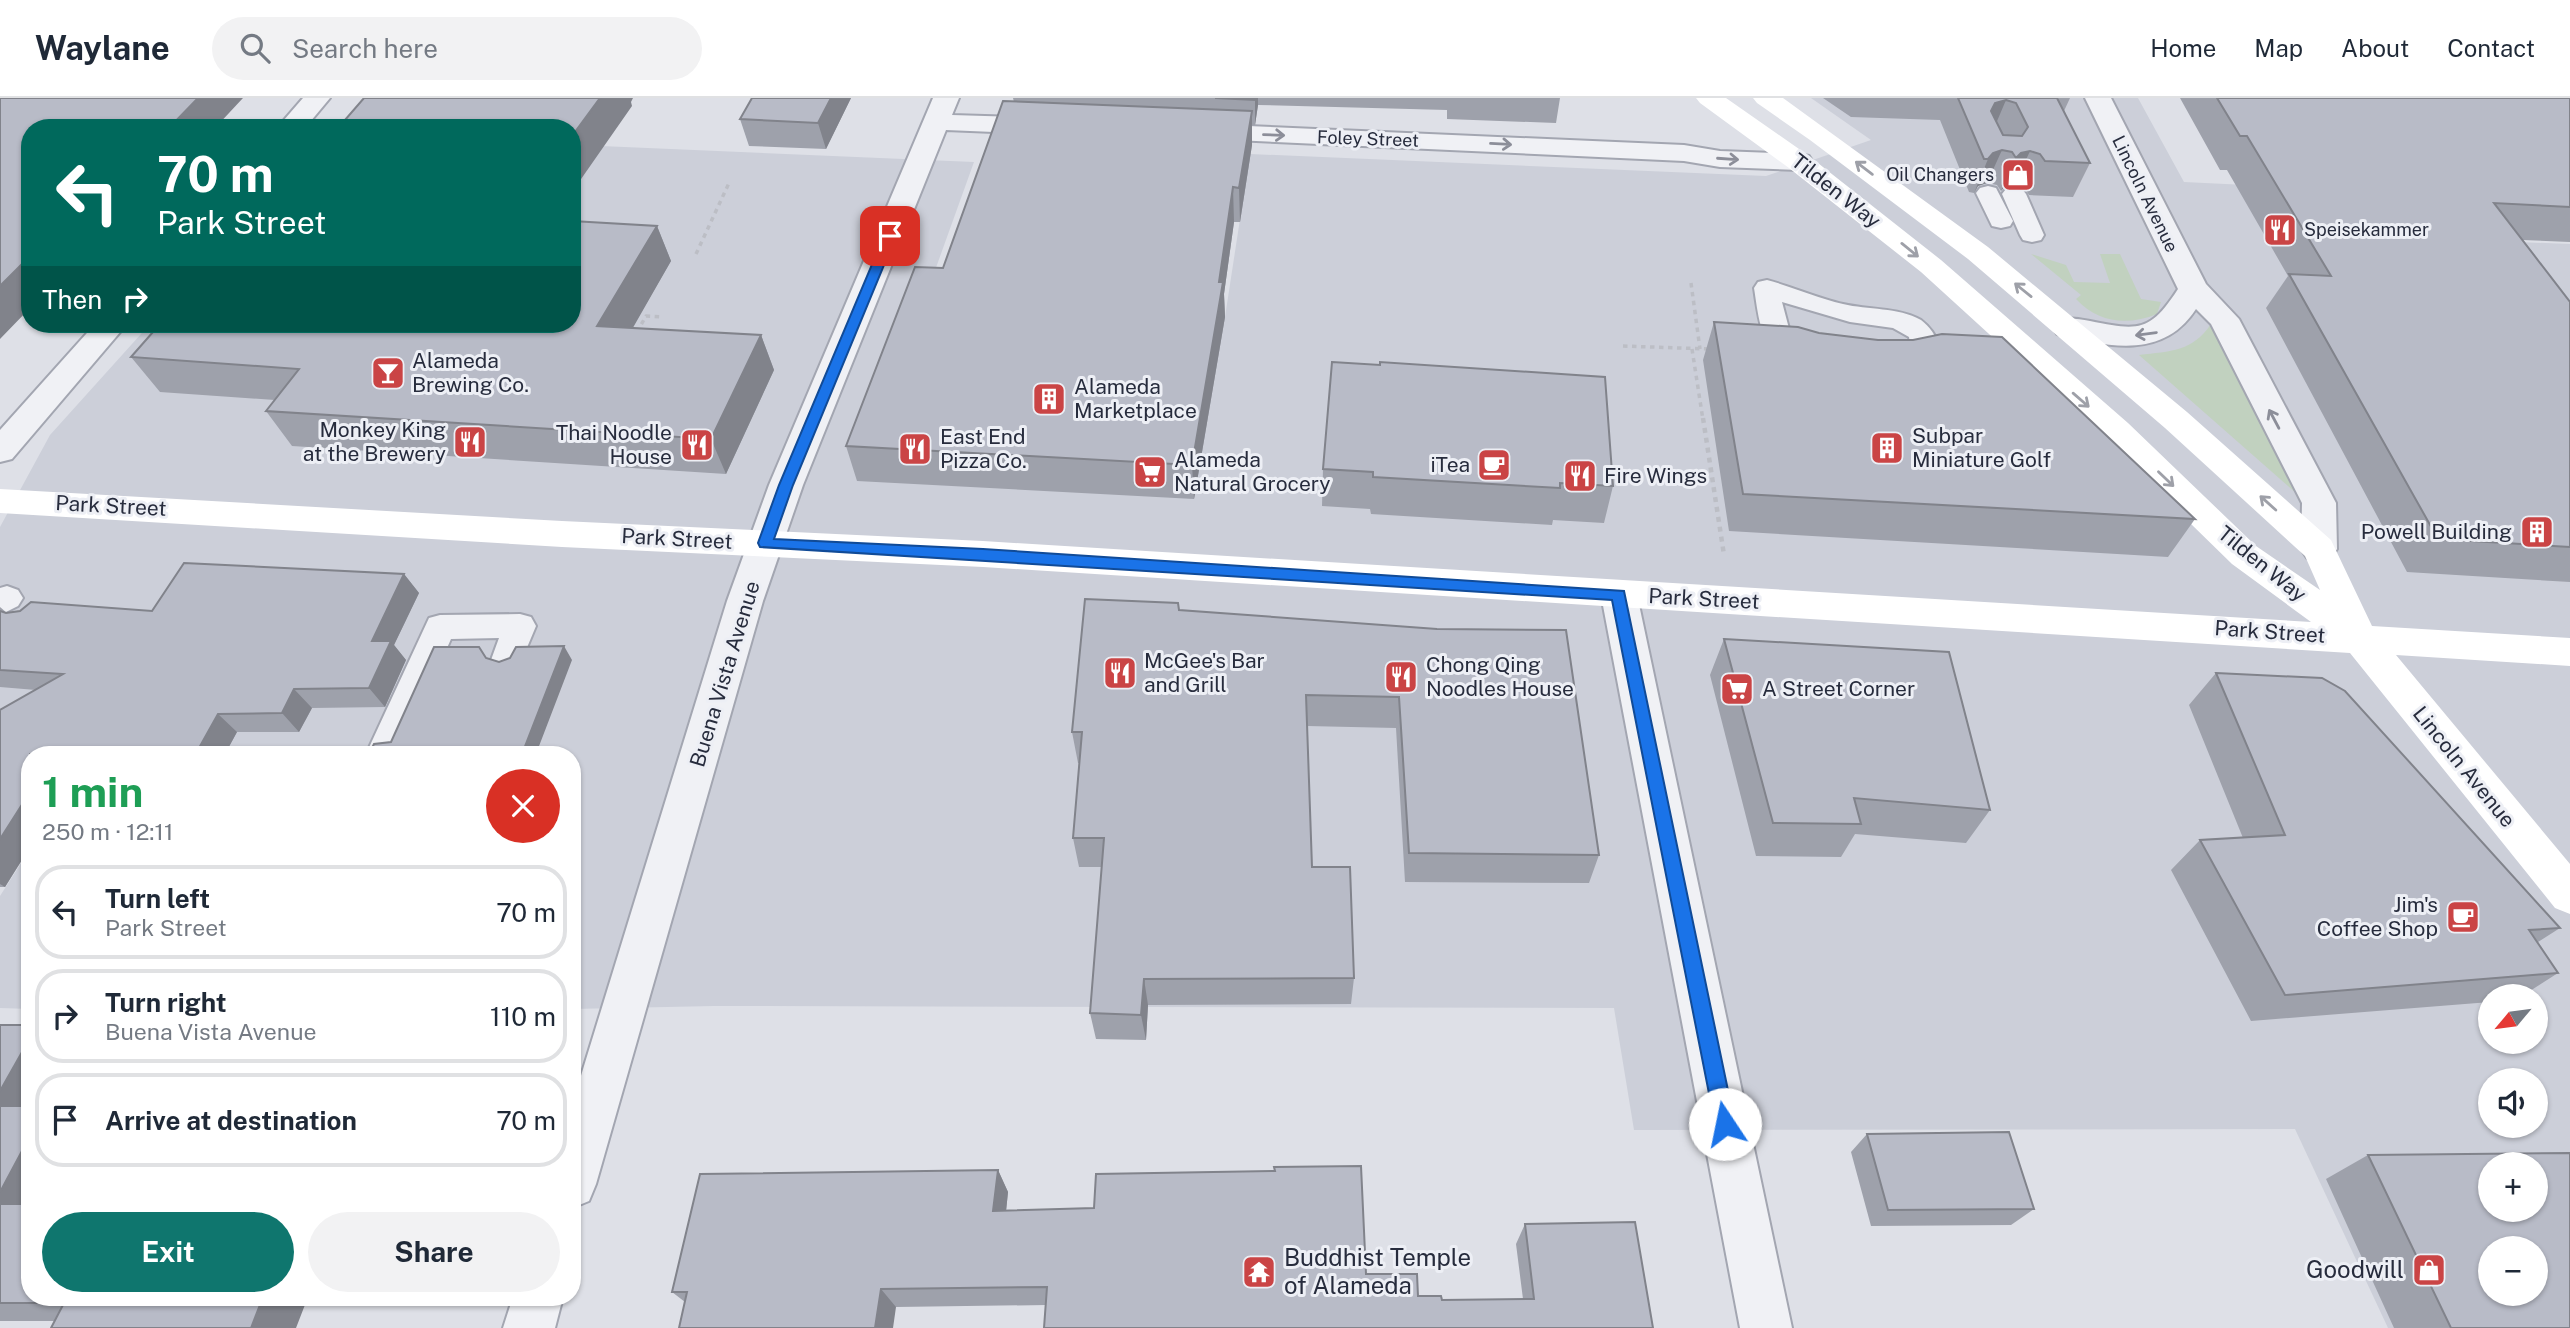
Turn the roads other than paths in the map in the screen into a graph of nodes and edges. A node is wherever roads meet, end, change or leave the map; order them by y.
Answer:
1 (317, 98) edge
2 (1709, 98) edge
3 (1766, 98) edge
4 (2098, 98) edge
5 (941, 110) edge
6 (298, 119) edge
7 (1076, 127) edge
8 (1173, 131) edge
9 (1799, 162) junction
10 (1988, 193) edge
11 (2014, 194) dead end
12 (2001, 221) dead end
13 (2032, 235) dead end
14 (1767, 288) joint
15 (2193, 289) junction
16 (2068, 327) junction
17 (105, 333) edge
18 (0, 451) edge
19 (0, 501) edge
20 (765, 543) junction
21 (2319, 549) junction
22 (1619, 595) junction
23 (2359, 638) junction
24 (2570, 652) edge
25 (508, 660) edge
26 (387, 746) edge
27 (2570, 895) edge
28 (581, 1154) edge
29 (535, 1306) edge
30 (529, 1328) edge
31 (1766, 1328) edge

1 - 6 street
2 - 9 main road, Tilden Way
16 -> 3 main road, Tilden Way
4 - 15 street, Lincoln Avenue
5 - 7 street
5 - 20 street, Buena Vista Avenue
8 -> 9 street, Foley Street
9 -> 23 main road, Tilden Way
10 - 12 lane
11 - 13 lane
14 - 14 lane
15 -> 16 street
21 -> 15 street, Lincoln Avenue
21 -> 16 main road, Tilden Way
17 - 18 street
19 - 20 main road, Park Street
20 - 22 main road, Park Street
20 - 28 street, Buena Vista Avenue
21 - 23 main road, Tilden Way
22 - 23 main road, Park Street
22 - 31 street
23 - 24 main road, Park Street
23 - 27 main road, Lincoln Avenue
25 - 26 lane
29 - 30 street

